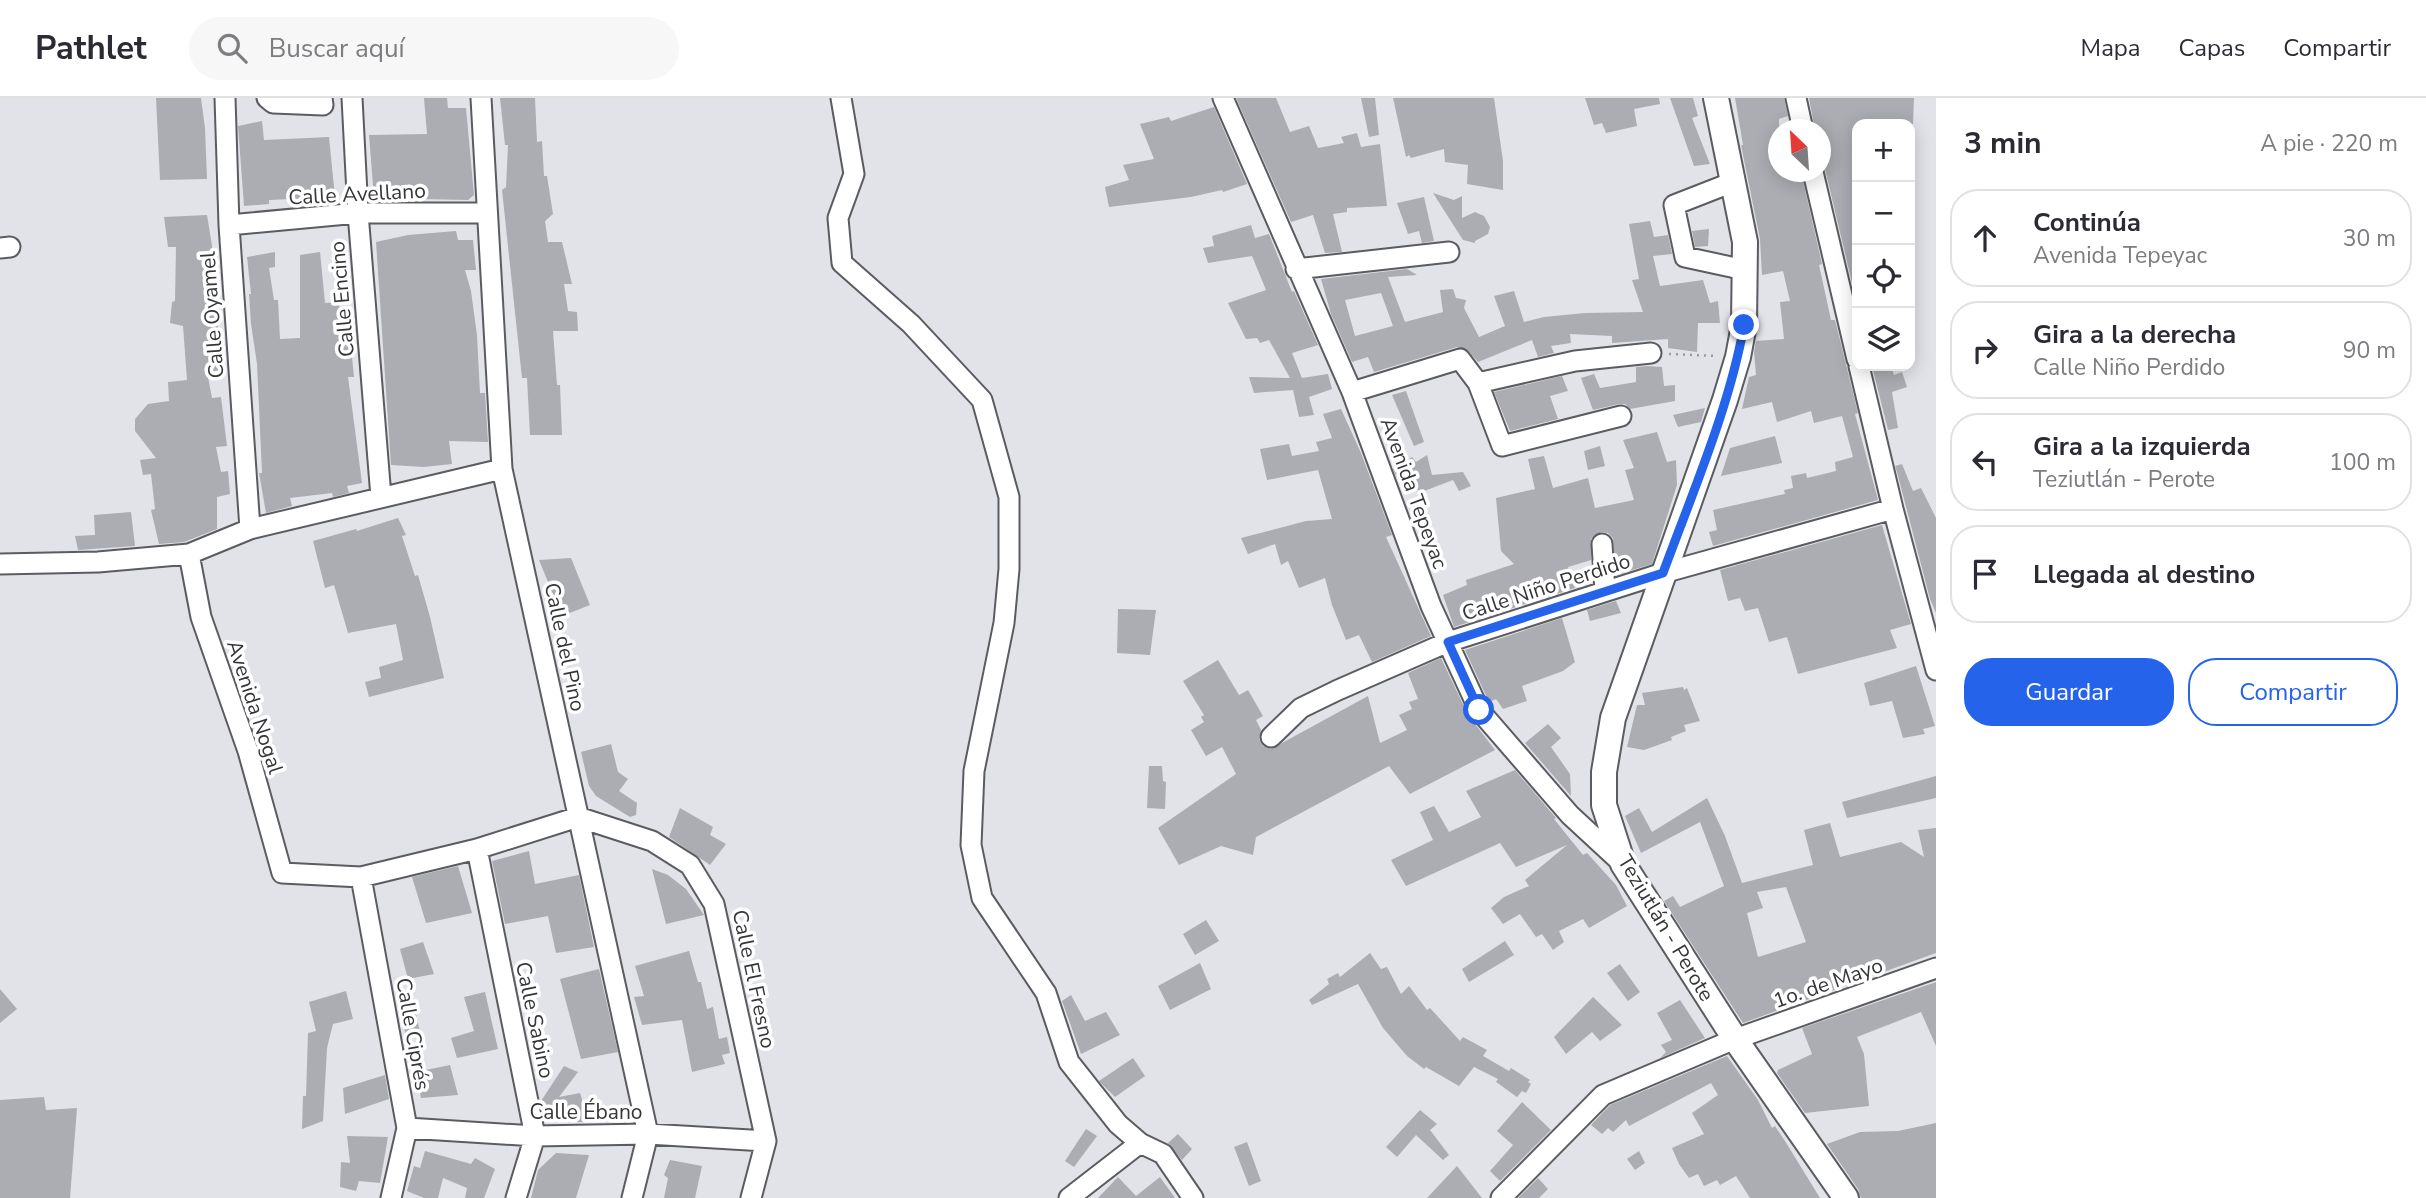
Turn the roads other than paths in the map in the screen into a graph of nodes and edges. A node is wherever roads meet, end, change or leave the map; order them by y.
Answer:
1 (225, 98) edge
2 (267, 98) edge
3 (481, 98) edge
4 (842, 98) edge
5 (1223, 98) edge
6 (1716, 98) edge
7 (1796, 98) edge
8 (322, 101) edge
9 (353, 101) edge
10 (1801, 119) edge
11 (1733, 182) junction
12 (1815, 182) edge
13 (358, 213) junction
14 (487, 213) junction
15 (229, 225) junction
16 (1449, 252) dead end
17 (1296, 269) junction
18 (1745, 270) junction
19 (1852, 338) edge
20 (1651, 354) road end
21 (1860, 371) edge
22 (1478, 383) junction
23 (1352, 393) junction
24 (1621, 415) dead end
25 (502, 468) junction
26 (381, 497) junction
27 (1893, 509) junction
28 (250, 529) junction
29 (1602, 544) dead end
30 (189, 554) junction
31 (0, 565) edge
32 (1663, 573) junction
33 (1605, 592) junction
34 (1448, 642) junction
35 (1936, 670) edge
36 (1271, 737) dead end
37 (578, 817) junction
38 (477, 849) junction
39 (1623, 864) junction
40 (361, 877) junction
41 (1936, 968) edge
42 (1735, 1040) junction
43 (407, 1128) junction
44 (648, 1134) junction
45 (536, 1136) junction
46 (766, 1141) junction
47 (1140, 1143) junction
48 (1075, 1196) edge
49 (391, 1198) edge
50 (516, 1198) edge
51 (632, 1198) edge
52 (751, 1198) edge
53 (1193, 1198) edge
54 (1501, 1198) edge
55 (1846, 1198) edge

1 - 15 street, Calle Oyamel
2 - 8 street
3 - 14 street, Calle del Pino
4 - 47 street
5 - 17 street, Avenida Tepeyac
6 - 11 main road, Teziutlán - Perote
7 - 10 street
8 - 9 street
9 - 13 street, Calle Encino
11 - 18 main road, Teziutlán - Perote
11 - 18 street
12 - 19 street
13 - 14 street, Calle Avellano
13 - 15 street, Calle Avellano
13 - 26 street, Calle Encino
14 - 25 street, Calle del Pino
15 - 28 street, Calle Oyamel
16 - 17 street
17 - 23 street, Avenida Tepeyac
18 - 32 main road, Teziutlán - Perote
20 - 22 street
21 - 27 street
22 - 23 street
22 - 24 street
23 - 34 street, Avenida Tepeyac
25 - 26 street
25 - 37 street, Calle del Pino
26 - 28 street
27 - 32 street, Calle Niño Perdido
27 - 35 street
28 - 30 street
29 - 33 street
30 - 31 street
30 - 40 street, Avenida Nogal
32 - 33 street, Calle Niño Perdido
32 - 39 main road, Teziutlán - Perote
33 - 34 street, Calle Niño Perdido
34 - 36 street, Calle Niño Perdido
34 - 39 street, Avenida Tepeyac
37 - 38 street
37 - 44 street, Calle del Pino
37 - 46 street, Calle El Fresno
38 - 40 street
38 - 45 street, Calle Sabino
39 - 42 main road, Teziutlán - Perote
40 - 43 street, Calle Ciprés
41 - 42 street, 1o. de Mayo
42 - 54 street, 1o. de Mayo
42 - 55 main road, Teziutlán - Perote
43 - 45 street, Calle Ébano
43 - 49 street, Calle Ciprés
44 - 45 street, Calle Ébano
44 - 46 street, Calle Ébano
44 - 51 street, Calle del Pino
45 - 50 street, Calle Sabino
46 - 52 street, Calle El Fresno
47 - 48 street
47 - 53 street

